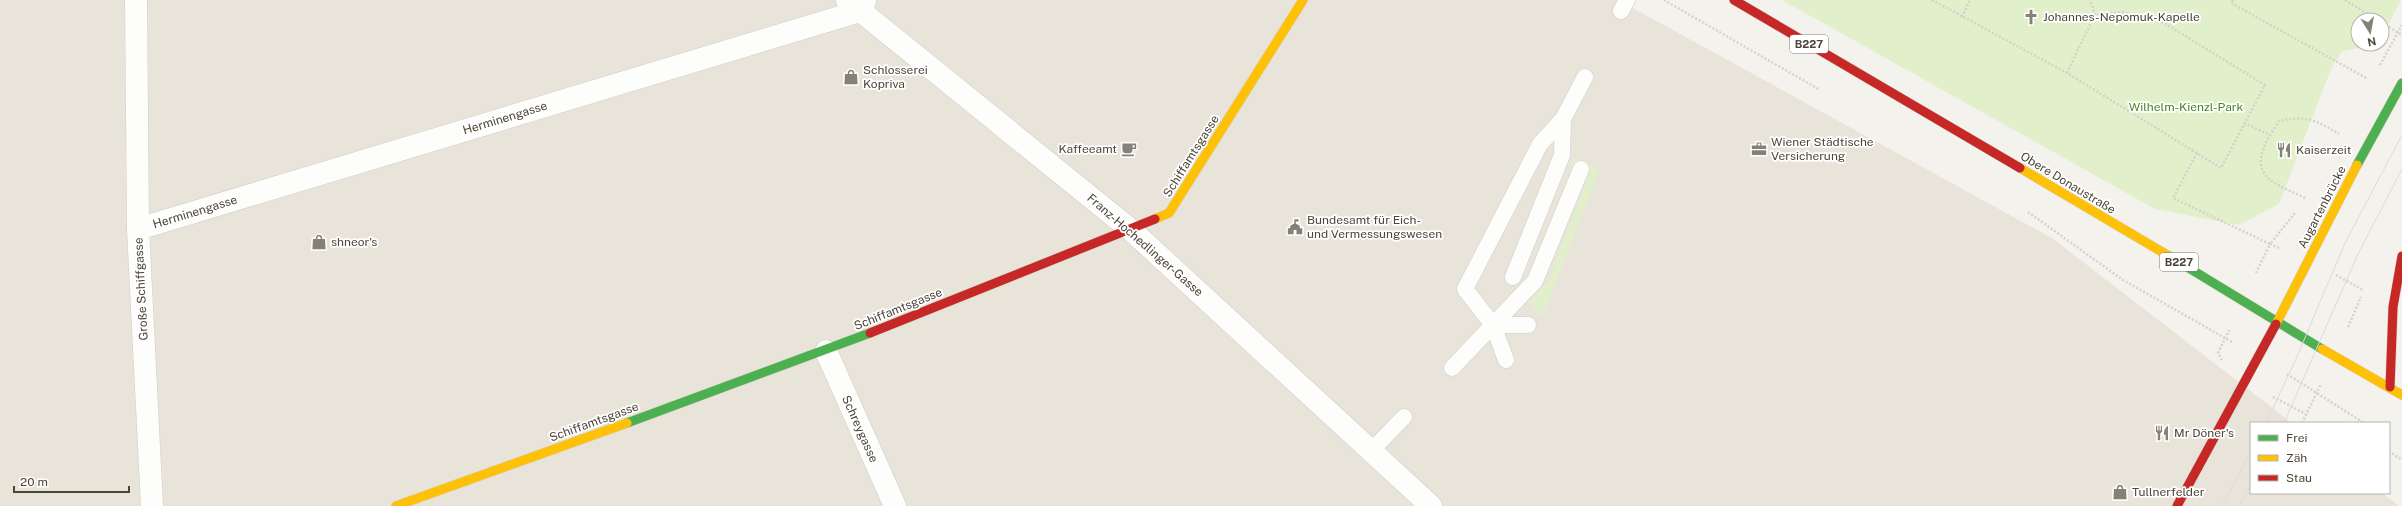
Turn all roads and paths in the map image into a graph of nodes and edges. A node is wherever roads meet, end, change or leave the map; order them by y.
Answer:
1 (136, 0) edge
2 (1303, 0) edge
3 (1664, 0) edge
4 (1734, 0) edge
5 (1932, 0) edge
6 (1970, 0) edge
7 (2090, 0) edge
8 (2233, 0) edge
9 (2345, 0) edge
10 (857, 4) edge
11 (2365, 12) edge
12 (2095, 14) junction
13 (1962, 17) junction
14 (2402, 25) edge
15 (2390, 28) edge
16 (2402, 35) edge
17 (2380, 65) dead end
18 (2067, 73) junction
19 (1585, 77) dead end
20 (2371, 81) dead end
21 (2402, 83) edge
22 (1822, 91) dead end
23 (1562, 118) junction
24 (2244, 123) junction
25 (2341, 135) dead end
26 (2270, 136) junction
27 (2197, 153) junction
28 (1581, 169) dead end
29 (2306, 199) dead end
30 (2026, 211) dead end
31 (138, 229) junction
32 (1131, 230) junction
33 (2270, 244) dead end
34 (2402, 256) edge
35 (1513, 277) dead end
36 (2277, 323) junction
37 (1493, 325) junction
38 (1528, 325) dead end
39 (2224, 338) dead end
40 (826, 351) junction
41 (1506, 360) dead end
42 (1452, 368) dead end
43 (2390, 386) junction
44 (2267, 394) dead end
45 (2402, 395) edge
46 (2306, 414) junction
47 (1404, 416) dead end
48 (2302, 422) edge
49 (2362, 422) edge
50 (1371, 451) junction
51 (2390, 452) edge
52 (2402, 460) edge
53 (152, 506) edge
54 (396, 506) edge
55 (895, 506) edge
56 (1431, 506) edge
57 (2177, 506) edge

1 - 31 street, Große Schiffgasse
2 - 32 street, Schiffamtsgasse
3 - 22 path
4 - 36 street, Obere Donaustraße / B227
5 - 13 path
6 - 13 path
7 - 12 path
8 - 20 path
9 - 11 path
10 - 31 street, Herminengasse
10 - 32 street, Franz-Hochedlinger-Gasse
12 - 18 path
12 - 24 path
13 - 18 path
14 - 17 path, bridge
15 - 16 path
18 - 27 path
19 - 23 lane
21 - 36 street, Augartenbrücke
23 - 35 lane
23 - 37 lane
24 - 26 path
24 - 27 path
25 - 26 path
26 - 29 path
27 - 33 path
28 - 37 lane
30 - 39 path
31 - 53 street, Große Schiffgasse
32 - 40 street, Schiffamtsgasse
32 - 50 street, Franz-Hochedlinger-Gasse
34 - 43 street
36 - 43 street, Obere Donaustraße / B227
36 - 57 street, Augartenbrücke
37 - 38 lane
37 - 41 lane
37 - 42 lane
40 - 54 street, Schiffamtsgasse
40 - 55 street, Schreygasse
43 - 45 street, Obere Donaustraße / B227
44 - 46 path
46 - 48 path
46 - 49 path
47 - 50 lane
50 - 56 street, Franz-Hochedlinger-Gasse
51 - 52 path

